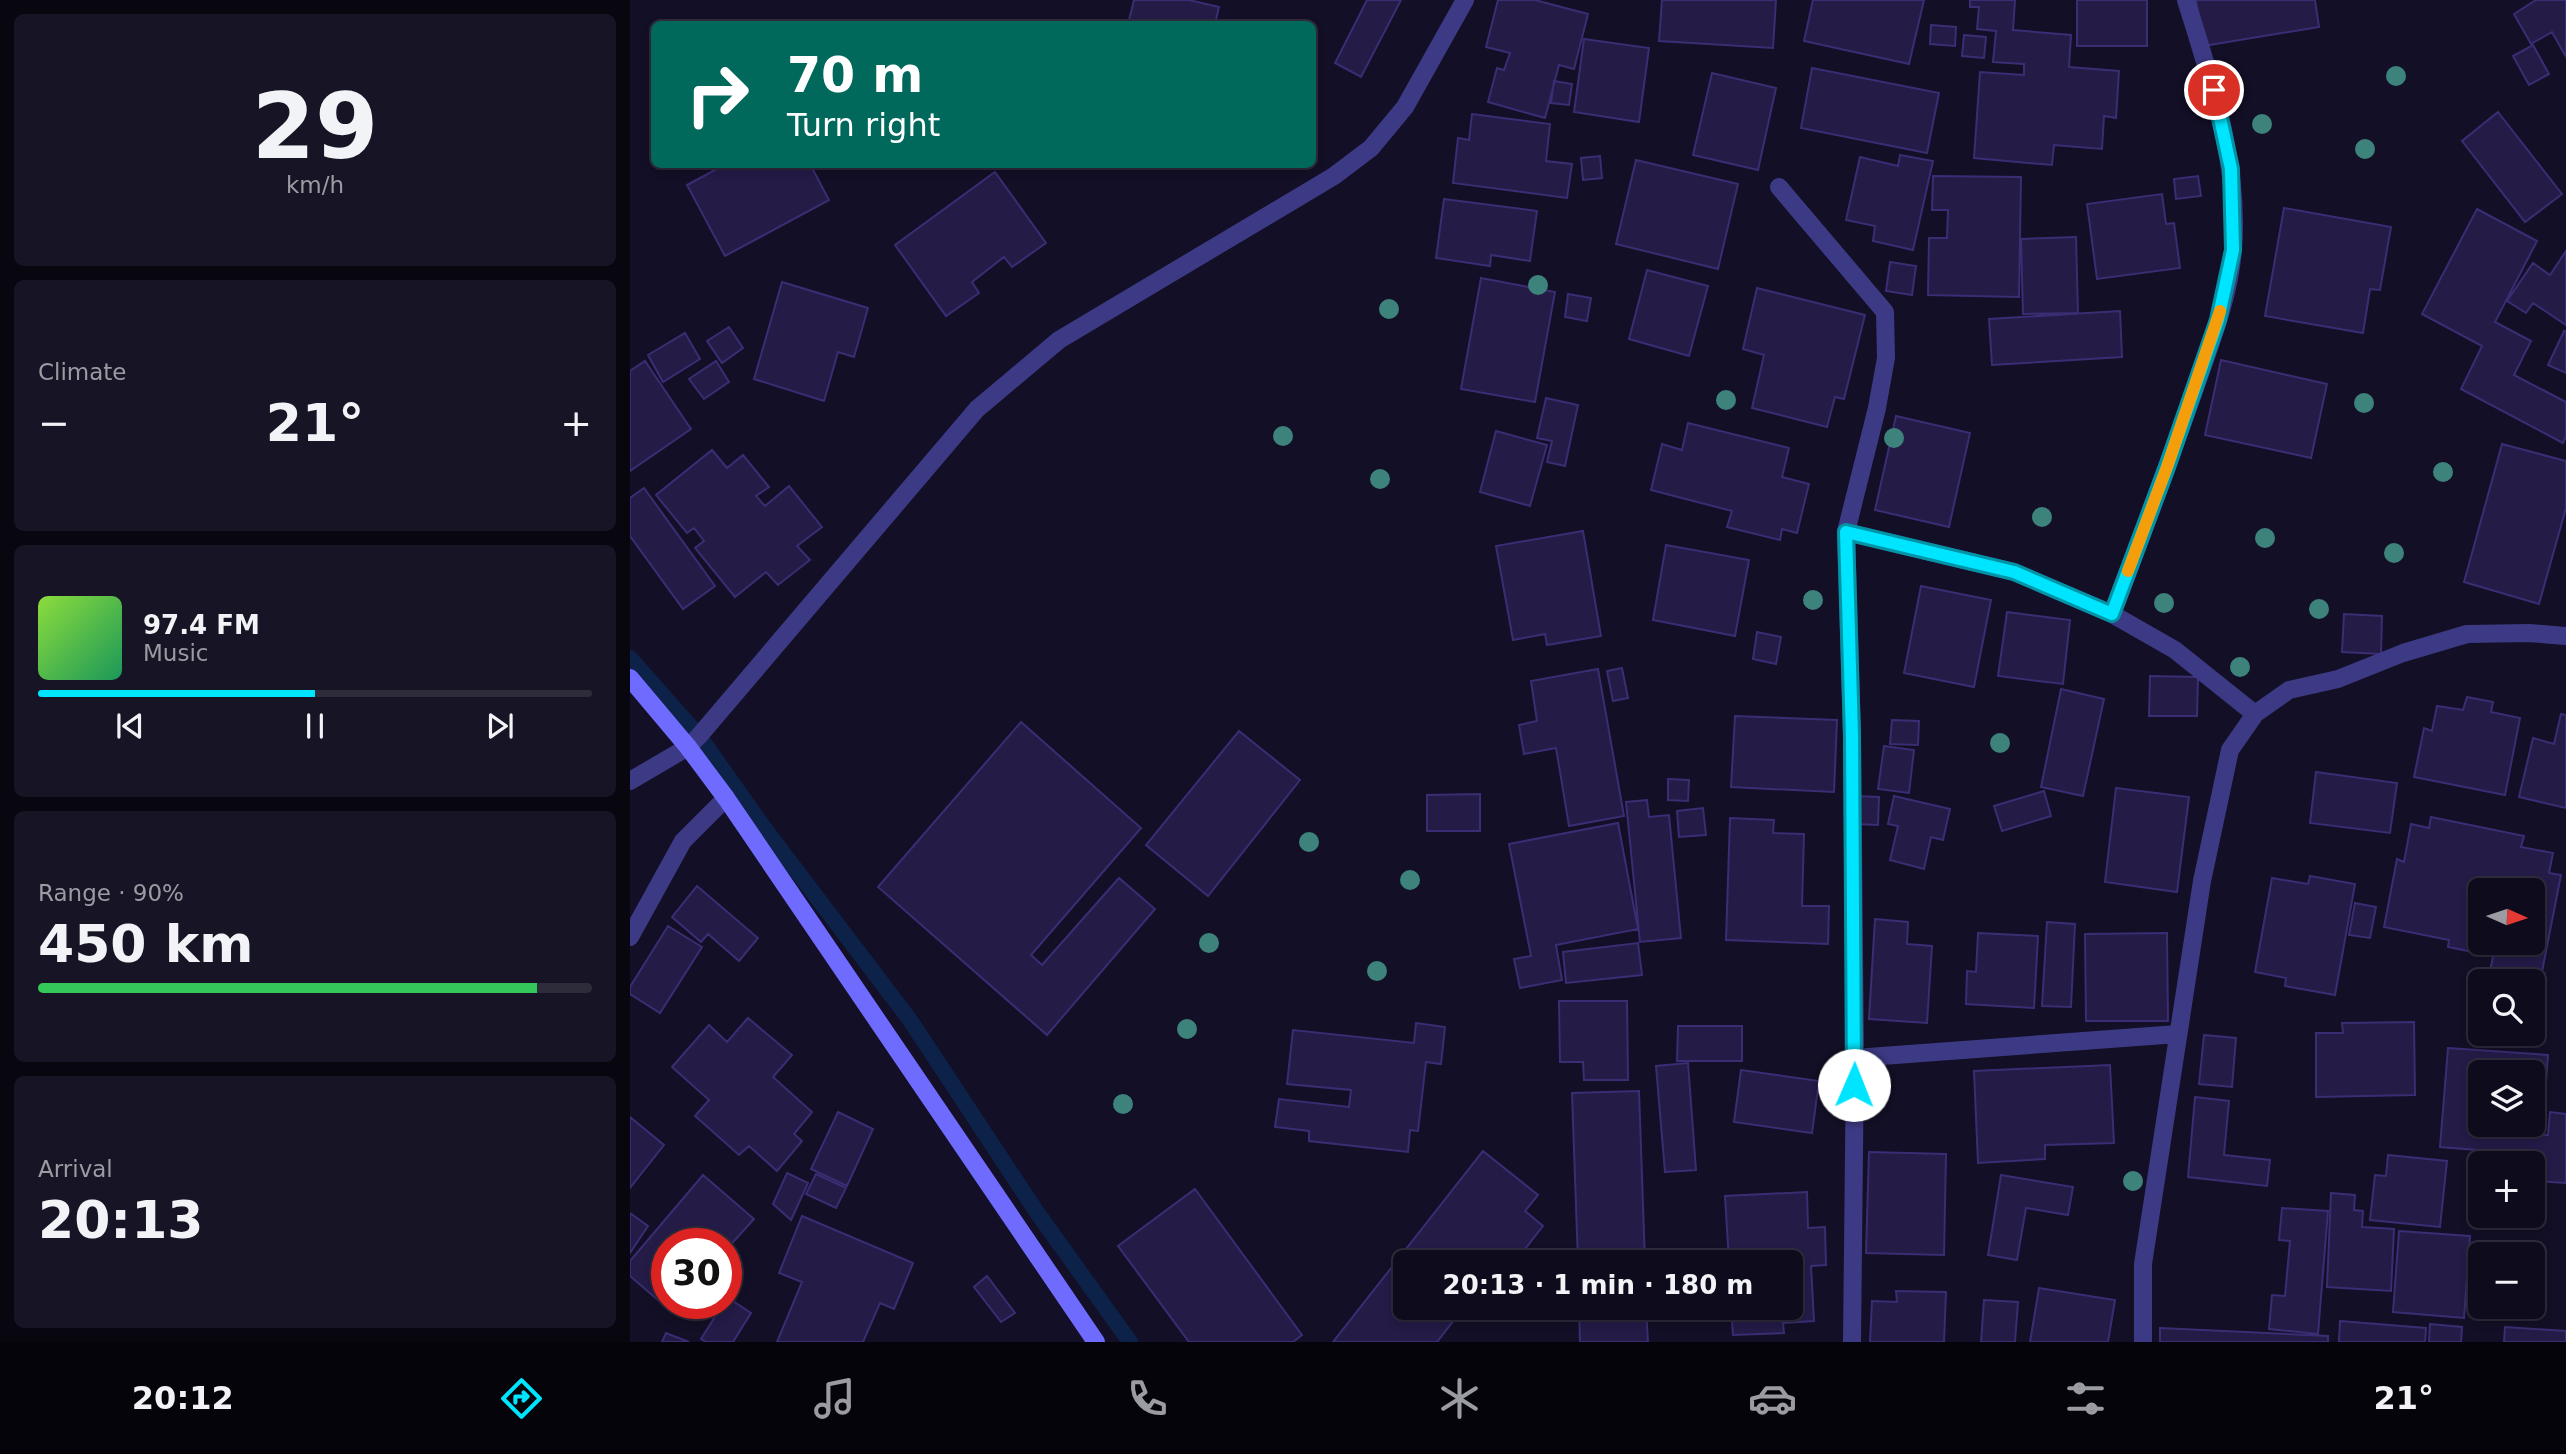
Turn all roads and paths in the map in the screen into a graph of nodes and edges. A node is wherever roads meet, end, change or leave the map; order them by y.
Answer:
1 (1465, 0) edge
2 (2186, 0) edge
3 (1779, 187) dead end
4 (1846, 532) junction
5 (2112, 614) junction
6 (2566, 636) edge
7 (630, 678) edge
8 (2255, 714) junction
9 (688, 747) junction
10 (630, 780) edge
11 (726, 798) junction
12 (630, 937) edge
13 (2178, 1034) junction
14 (1855, 1058) junction
15 (1096, 1342) edge
16 (1852, 1342) edge
17 (2143, 1342) edge

1 - 9 street
2 - 5 street
3 - 4 street
4 - 5 street
4 - 14 street
5 - 8 street
6 - 8 street
7 - 9 street
8 - 13 street
9 - 10 street
9 - 11 street
11 - 12 street
11 - 15 street
13 - 14 street
13 - 17 street
14 - 16 street

